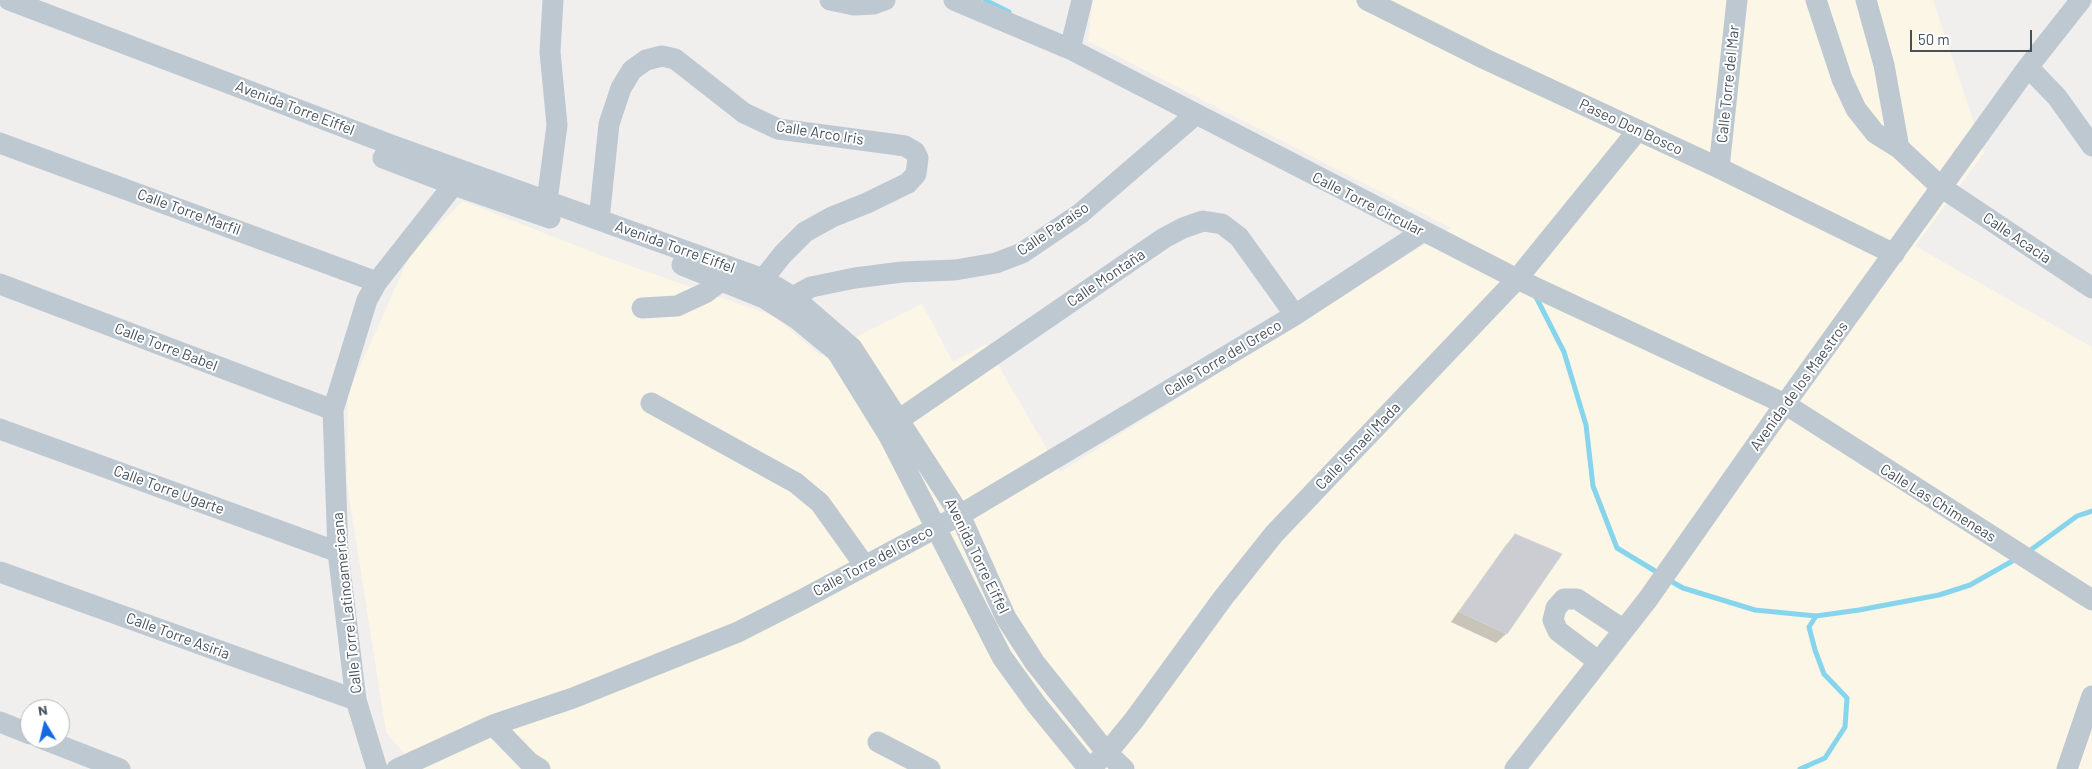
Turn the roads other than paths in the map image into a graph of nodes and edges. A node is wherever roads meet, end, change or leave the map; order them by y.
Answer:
1 (9, 0) edge
2 (553, 0) edge
3 (830, 0) edge
4 (885, 0) edge
5 (954, 0) edge
6 (1082, 0) edge
7 (1367, 0) edge
8 (1737, 0) edge
9 (1816, 0) edge
10 (1866, 0) edge
11 (2081, 0) edge
12 (0, 11) edge
13 (1070, 49) junction
14 (2028, 66) junction
15 (1195, 115) junction
16 (1638, 130) junction
17 (0, 143) edge
18 (2092, 146) edge
19 (1899, 148) junction
20 (1719, 168) junction
21 (459, 178) junction
22 (1941, 187) junction
23 (547, 201) junction
24 (599, 220) junction
25 (1422, 232) junction
26 (1894, 254) junction
27 (763, 279) junction
28 (1517, 280) junction
29 (721, 281) junction
30 (377, 282) junction
31 (0, 284) edge
32 (2092, 288) edge
33 (793, 297) junction
34 (642, 308) dead end
35 (1294, 315) junction
36 (651, 404) dead end
37 (1785, 404) junction
38 (333, 410) junction
39 (900, 420) junction
40 (0, 429) edge
41 (960, 514) junction
42 (936, 527) junction
43 (338, 552) junction
44 (865, 566) junction
45 (0, 572) edge
46 (2092, 600) edge
47 (1624, 630) junction
48 (1599, 662) junction
49 (2092, 696) edge
50 (356, 700) junction
51 (0, 722) edge
52 (493, 725) junction
53 (20, 730) edge
54 (878, 742) dead end
55 (69, 749) edge
56 (1107, 753) junction
57 (120, 769) edge
58 (377, 769) edge
59 (397, 769) edge
60 (540, 769) edge
61 (930, 769) edge
62 (1088, 769) edge
63 (1124, 769) edge
64 (1515, 769) edge
65 (2067, 769) edge

1 - 21 street, Avenida Torre Eiffel
2 - 23 street
3 - 4 street
5 - 13 street, Calle Torre Circular
6 - 13 street
7 - 16 street, Paseo Don Bosco
8 - 20 street, Calle Torre del Mar
9 - 19 street, Calle Acacia
10 - 19 street
11 - 14 street, Avenida de los Maestros
12 - 21 street, Avenida Torre Eiffel
13 - 15 street, Calle Torre Circular
14 - 18 street
14 - 22 street, Avenida de los Maestros
15 - 25 street, Calle Torre Circular
15 - 33 street, Calle Paraíso
16 - 20 street, Paseo Don Bosco
16 - 28 street, Calle Ismael Mada
17 - 30 street, Calle Torre Marfil
19 - 22 street, Calle Acacia
20 - 26 street, Paseo Don Bosco
21 - 23 street, Avenida Torre Eiffel
21 - 29 street, Avenida Torre Eiffel
21 - 30 street, Calle Torre Latinoamericana
22 - 26 street, Avenida de los Maestros
22 - 32 street, Calle Acacia
23 - 24 street, Avenida Torre Eiffel
24 - 27 street, Avenida Torre Eiffel
24 - 27 street, Calle Arco Iris
25 - 28 street, Calle Torre Circular
25 - 35 street, Calle Torre del Greco
26 - 37 street, Avenida de los Maestros
27 - 33 street, Avenida Torre Eiffel
28 - 37 street, Calle Torre Circular
28 - 56 street, Calle Ismael Mada
29 - 34 street
29 - 42 street, Avenida Torre Eiffel
30 - 38 street, Calle Torre Latinoamericana
31 - 38 street, Calle Torre Babel
33 - 39 street, Avenida Torre Eiffel
35 - 39 street, Calle Montaña
35 - 41 street, Calle Torre del Greco
36 - 44 street
37 - 46 street, Calle Las Chimeneas
37 - 47 street, Avenida de los Maestros
38 - 43 street, Calle Torre Latinoamericana
39 - 41 street, Avenida Torre Eiffel
40 - 43 street, Calle Torre Ugarte
41 - 42 street, Calle Torre del Greco
41 - 56 street, Avenida Torre Eiffel
42 - 44 street, Calle Torre del Greco
42 - 62 street, Avenida Torre Eiffel
43 - 50 street, Calle Torre Latinoamericana
44 - 52 street, Calle Torre del Greco
45 - 50 street, Calle Torre Asiria
47 - 48 street, Avenida de los Maestros
47 - 48 street
48 - 64 street, Avenida de los Maestros
49 - 65 street
50 - 58 street, Calle Torre Latinoamericana
51 - 53 street
52 - 59 street, Calle Torre del Greco
52 - 60 street
54 - 61 street
55 - 57 street
56 - 62 street, Calle Ismael Mada
56 - 63 street, Avenida Torre Eiffel

